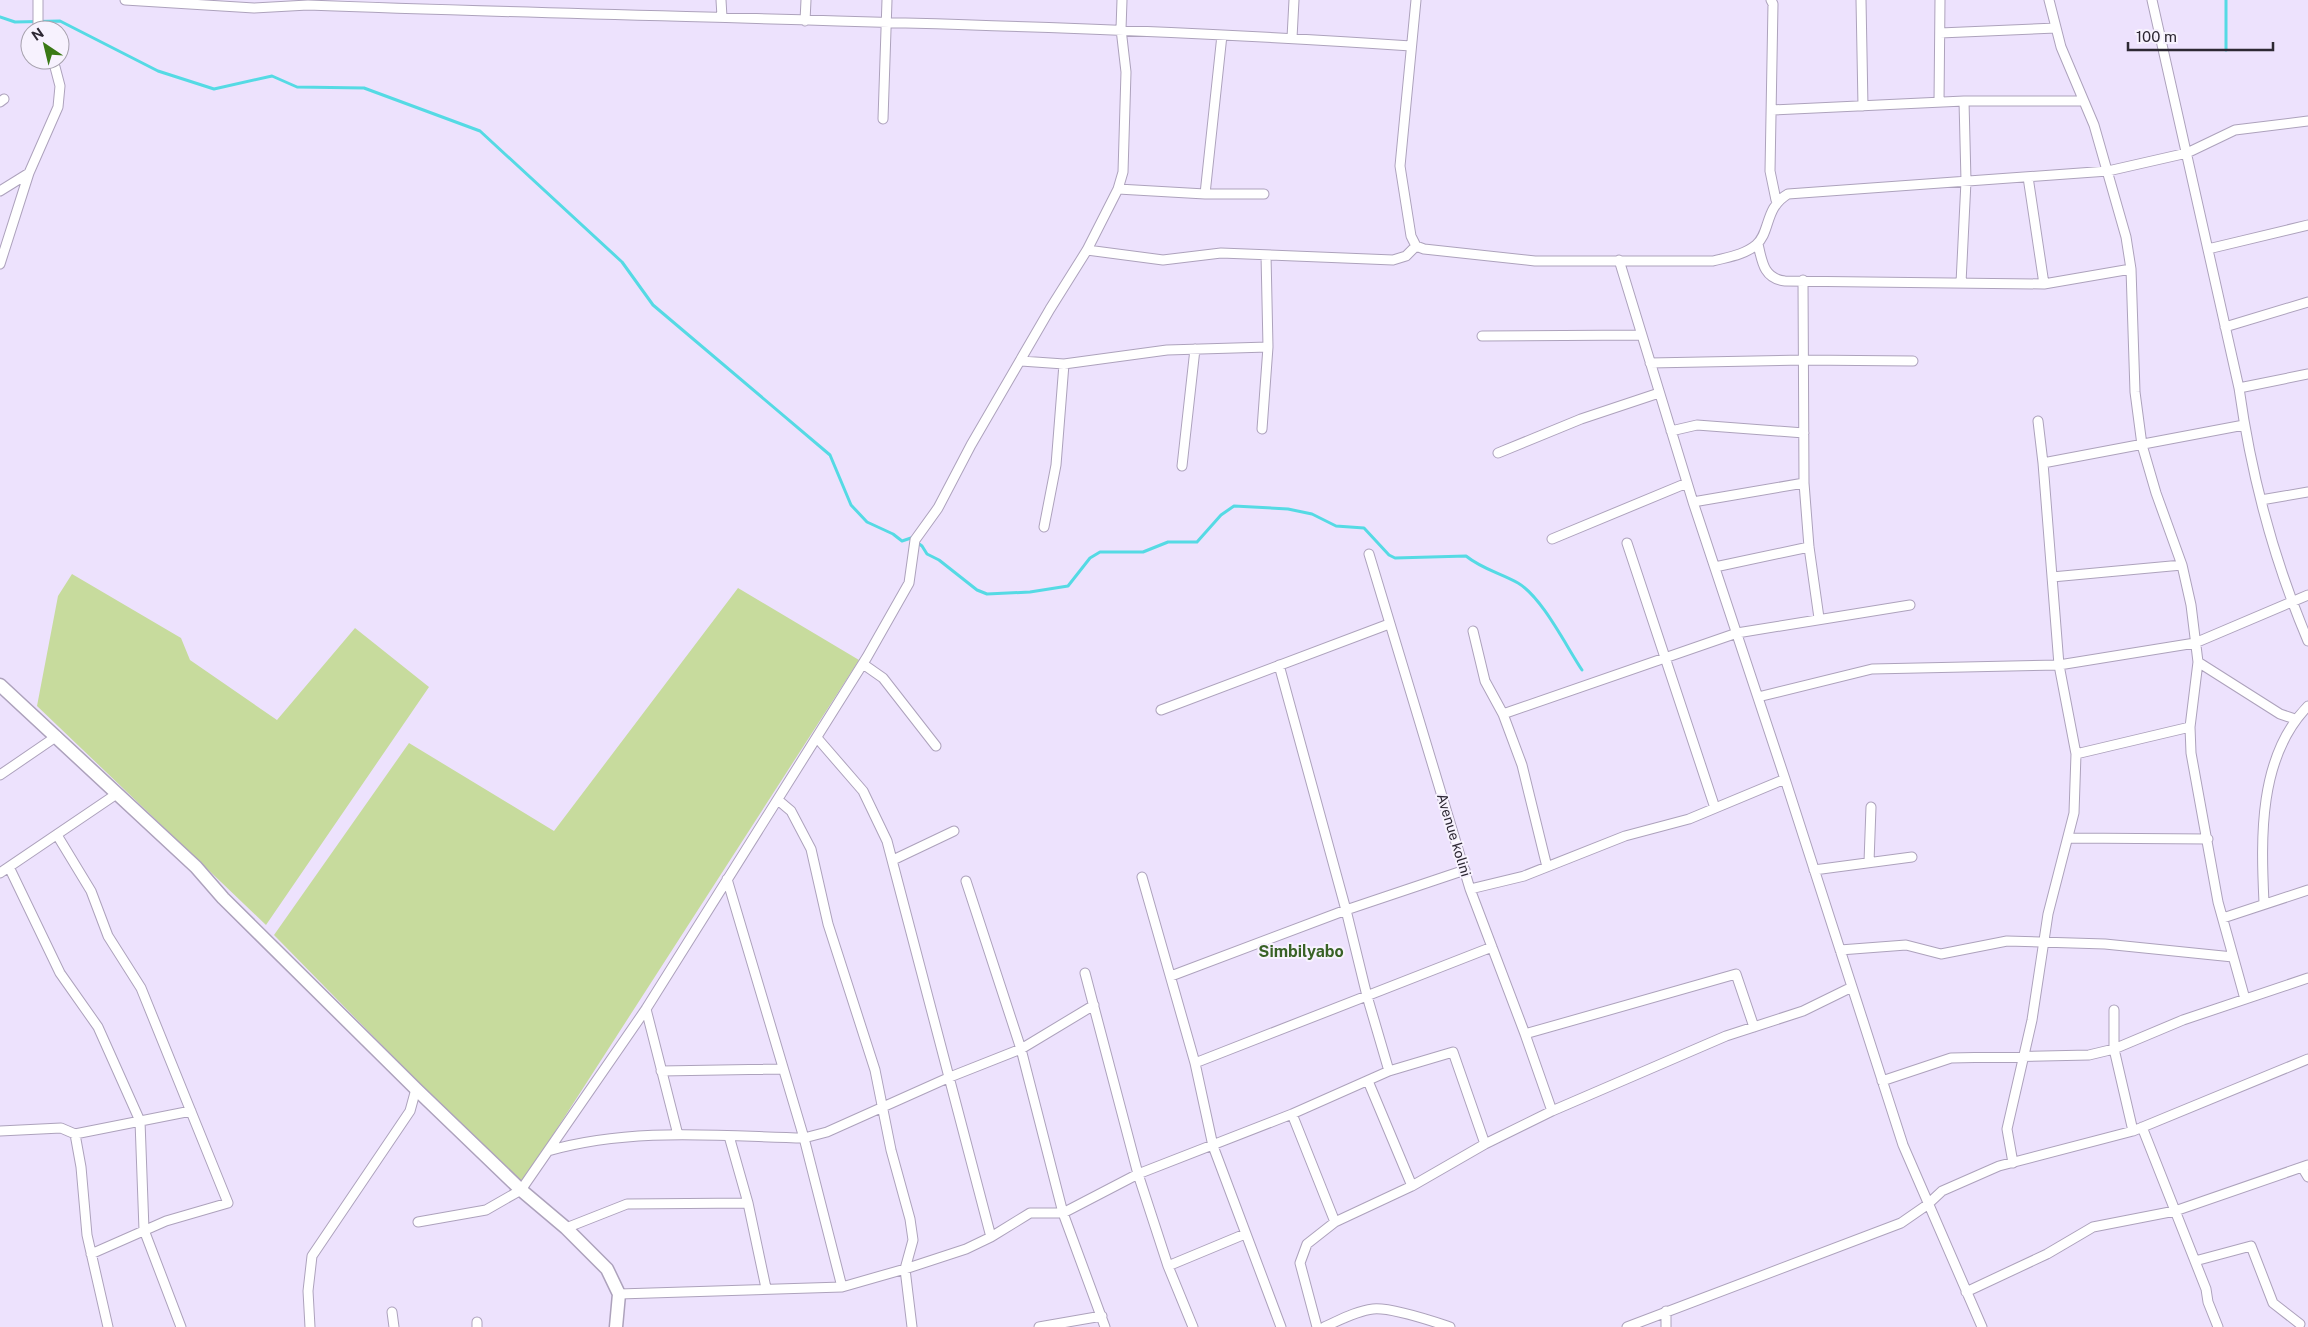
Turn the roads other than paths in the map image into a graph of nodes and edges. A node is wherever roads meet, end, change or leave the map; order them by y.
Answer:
1 (38, 0) edge
2 (125, 0) edge
3 (721, 0) edge
4 (806, 0) edge
5 (887, 0) edge
6 (1122, 0) edge
7 (1294, 0) edge
8 (1416, 0) edge
9 (1771, 0) edge
10 (1861, 0) edge
11 (1940, 0) edge
12 (2049, 0) edge
13 (2152, 0) edge
14 (722, 17) junction
15 (38, 20) edge
16 (805, 21) junction
17 (887, 22) junction
18 (2056, 28) junction
19 (1121, 29) junction
20 (1940, 33) junction
21 (1222, 35) junction
22 (1292, 38) junction
23 (1411, 46) junction
24 (56, 70) edge
25 (1964, 101) junction
26 (2083, 101) junction
27 (1939, 102) junction
28 (1863, 106) junction
29 (1772, 110) junction
30 (883, 119) dead end
31 (2308, 121) edge
32 (2187, 154) junction
33 (2108, 171) junction
34 (29, 173) junction
35 (2028, 177) junction
36 (1966, 181) junction
37 (1118, 189) junction
38 (0, 192) edge
39 (1205, 194) junction
40 (1264, 194) dead end
41 (1776, 200) junction
42 (2308, 225) edge
43 (1758, 244) junction
44 (1416, 246) junction
45 (2208, 249) junction
46 (1087, 250) junction
47 (1266, 255) junction
48 (1618, 260) junction
49 (0, 264) edge
50 (2132, 269) junction
51 (1803, 280) junction
52 (1961, 282) junction
53 (2044, 284) junction
54 (2308, 302) edge
55 (2225, 327) junction
56 (1642, 335) junction
57 (1482, 336) dead end
58 (1268, 347) junction
59 (1195, 349) junction
60 (1021, 360) junction
61 (1803, 360) junction
62 (1913, 361) dead end
63 (1650, 363) junction
64 (1064, 364) junction
65 (2308, 374) edge
66 (2239, 388) junction
67 (1659, 393) junction
68 (2038, 421) dead end
69 (2244, 425) junction
70 (1262, 429) dead end
71 (1671, 431) junction
72 (1804, 433) junction
73 (2142, 445) junction
74 (1498, 453) dead end
75 (2043, 463) junction
76 (1182, 466) dead end
77 (1687, 482) junction
78 (1804, 483) junction
79 (2308, 492) edge
80 (2261, 500) junction
81 (1693, 502) junction
82 (1044, 527) dead end
83 (1552, 539) dead end
84 (1627, 543) dead end
85 (1809, 547) junction
86 (1369, 554) dead end
87 (2182, 565) junction
88 (1715, 567) junction
89 (2052, 577) junction
90 (2308, 595) edge
91 (2292, 602) junction
92 (1910, 605) dead end
93 (1818, 618) junction
94 (1389, 624) junction
95 (1473, 631) dead end
96 (1737, 633) junction
97 (2308, 641) edge
98 (2195, 643) junction
99 (1664, 658) junction
100 (2198, 662) junction
101 (863, 664) junction
102 (1279, 665) junction
103 (2059, 665) junction
104 (0, 685) edge
105 (1758, 697) junction
106 (2308, 706) edge
107 (1161, 710) dead end
108 (1502, 714) junction
109 (2295, 719) junction
110 (2190, 727) junction
111 (57, 736) junction
112 (818, 739) junction
113 (936, 746) dead end
114 (2076, 754) junction
115 (0, 776) edge
116 (1786, 779) junction
117 (118, 793) junction
118 (778, 800) junction
119 (1871, 807) dead end
120 (1715, 808) junction
121 (954, 831) dead end
122 (57, 835) junction
123 (2068, 838) junction
124 (2208, 838) junction
125 (1912, 857) dead end
126 (893, 860) junction
127 (1869, 862) junction
128 (9, 867) junction
129 (1547, 867) junction
130 (1465, 870) junction
131 (1814, 870) junction
132 (0, 873) edge
133 (1142, 877) dead end
134 (726, 879) junction
135 (966, 881) dead end
136 (1470, 889) junction
137 (2308, 890) edge
138 (2264, 904) junction
139 (1346, 910) junction
140 (2222, 918) junction
141 (2042, 943) junction
142 (1492, 947) junction
143 (1840, 950) junction
144 (2233, 957) junction
145 (1085, 973) dead end
146 (1171, 976) junction
147 (2308, 978) edge
148 (1852, 987) junction
149 (1367, 996) junction
150 (2245, 999) junction
151 (1094, 1005) junction
152 (646, 1009) junction
153 (2114, 1010) dead end
154 (1754, 1027) junction
155 (1525, 1034) junction
156 (1021, 1049) junction
157 (2114, 1049) junction
158 (2023, 1056) junction
159 (2308, 1059) edge
160 (1195, 1063) junction
161 (782, 1069) junction
162 (661, 1071) junction
163 (1389, 1071) junction
164 (950, 1077) junction
165 (1368, 1081) junction
166 (1882, 1081) junction
167 (416, 1089) junction
168 (884, 1108) junction
169 (191, 1111) junction
170 (1552, 1111) junction
171 (1292, 1114) junction
172 (140, 1121) junction
173 (2142, 1127) junction
174 (0, 1131) edge
175 (2133, 1131) junction
176 (75, 1134) junction
177 (678, 1135) junction
178 (729, 1136) junction
179 (804, 1138) junction
180 (1485, 1144) junction
181 (1213, 1146) junction
182 (548, 1151) junction
183 (2013, 1163) junction
184 (2305, 1166) edge
185 (1138, 1174) junction
186 (2308, 1177) edge
187 (1412, 1186) junction
188 (521, 1190) junction
189 (748, 1203) junction
190 (1927, 1205) junction
191 (2175, 1211) junction
192 (1063, 1213) junction
193 (418, 1222) dead end
194 (1334, 1222) junction
195 (566, 1228) junction
196 (144, 1230) junction
197 (1245, 1234) junction
198 (991, 1237) junction
199 (91, 1254) junction
200 (2195, 1261) junction
201 (1168, 1266) junction
202 (905, 1269) junction
203 (842, 1287) junction
204 (766, 1288) junction
205 (1966, 1292) junction
206 (619, 1294) junction
207 (1666, 1311) junction
208 (392, 1312) dead end
209 (1102, 1316) junction
210 (2300, 1324) dead end
211 (108, 1327) edge
212 (182, 1327) edge
213 (310, 1327) edge
214 (394, 1327) edge
215 (616, 1327) edge
216 (912, 1327) edge
217 (1039, 1327) edge
218 (1105, 1327) edge
219 (1194, 1327) edge
220 (1281, 1327) edge
221 (1317, 1327) edge
222 (1324, 1327) edge
223 (1450, 1327) edge
224 (1626, 1327) edge
225 (1666, 1327) edge
226 (1982, 1327) edge
227 (2218, 1327) edge

1 - 15 street
2 - 14 street
3 - 14 street
4 - 16 street
5 - 17 street
6 - 19 street
7 - 22 street
8 - 23 street
9 - 29 street
10 - 28 street
11 - 20 street
12 - 18 street
13 - 32 street
14 - 16 street
16 - 17 street
17 - 19 street
17 - 30 street
18 - 20 street
18 - 26 street
19 - 21 street
19 - 37 street
20 - 27 street
21 - 22 street
21 - 39 street
22 - 23 street
23 - 44 street
24 - 34 street
25 - 26 street
25 - 27 street
25 - 36 street
26 - 33 street
27 - 28 street
28 - 29 street
29 - 41 street
31 - 32 street
32 - 33 street
32 - 45 street
33 - 35 street
33 - 50 street
34 - 38 street
34 - 49 street
35 - 36 street
35 - 53 street
36 - 41 street
36 - 52 street
37 - 39 street
37 - 46 street
39 - 40 street
41 - 43 street
42 - 45 street
43 - 48 street
43 - 51 street
44 - 47 street
44 - 48 street
45 - 55 street
46 - 47 street
46 - 60 street
47 - 58 street
48 - 56 street
50 - 53 street
50 - 73 street
51 - 52 street
51 - 61 street
52 - 53 street
54 - 55 street
55 - 66 street
56 - 57 street
56 - 63 street
58 - 59 street
58 - 70 street
59 - 64 street
59 - 76 street
60 - 64 street
60 - 101 street
61 - 62 street
61 - 63 street
61 - 72 street
63 - 67 street
64 - 82 street
65 - 66 street
66 - 69 street
67 - 71 street
67 - 74 street
68 - 75 street
69 - 73 street
69 - 80 street
71 - 72 street
71 - 77 street
72 - 78 street
73 - 75 street
73 - 87 street
75 - 89 street
77 - 81 street
77 - 83 street
78 - 81 street
78 - 85 street
79 - 80 street
80 - 91 street
81 - 88 street
84 - 99 street
85 - 88 street
85 - 93 street
86 - 94 street, Avenue kolini
87 - 89 street
87 - 98 street
88 - 96 street
89 - 103 street
90 - 91 street
91 - 97 street
91 - 98 street
92 - 93 street
93 - 96 street
94 - 102 street
94 - 130 street, Avenue kolini
95 - 108 street
96 - 99 street
96 - 105 street
98 - 100 street
98 - 103 street
99 - 108 street
99 - 120 street
100 - 109 street
100 - 110 street
101 - 112 street
101 - 113 street
102 - 107 street
102 - 139 street
103 - 105 street
103 - 114 street
104 - 111 street
105 - 116 street
106 - 109 street
108 - 129 street
109 - 138 street
110 - 114 street
110 - 124 street
111 - 115 street
111 - 117 street
112 - 118 street
112 - 126 street
114 - 123 street
116 - 120 street
116 - 131 street
117 - 122 street
117 - 167 street
118 - 134 street
118 - 168 street
119 - 127 street
120 - 129 street
121 - 126 street
122 - 128 street
122 - 169 street
123 - 124 street
123 - 141 street
124 - 140 street
125 - 127 street
126 - 164 street
127 - 131 street
128 - 132 street
128 - 172 street
129 - 136 street
130 - 136 street, Avenue kolini
130 - 139 street
131 - 143 street
133 - 146 street
134 - 152 street
134 - 161 street
135 - 156 street
136 - 142 street, Avenue kolini
137 - 138 street
138 - 140 street
139 - 146 street
139 - 149 street
140 - 144 street
141 - 143 street
141 - 144 street
141 - 158 street
142 - 149 street
142 - 155 street, Avenue kolini
143 - 148 street
144 - 150 street
145 - 151 street
146 - 160 street
147 - 150 street
148 - 154 street
148 - 166 street
149 - 160 street
149 - 163 street
150 - 157 street
151 - 156 street
151 - 185 street
152 - 162 street
152 - 182 street
153 - 157 street
154 - 155 street
154 - 170 street
155 - 170 street, Avenue kolini
156 - 164 street
156 - 192 street
157 - 158 street
157 - 175 street
158 - 166 street
158 - 183 street
159 - 173 street
160 - 181 street
161 - 162 street
161 - 179 street
162 - 177 street
163 - 165 street
163 - 180 street
164 - 168 street
164 - 198 street
165 - 171 street
165 - 187 street
166 - 190 street
167 - 188 street
167 - 213 street
168 - 179 street
168 - 202 street
169 - 172 street
169 - 196 street
170 - 180 street
171 - 181 street
171 - 194 street
172 - 176 street
172 - 196 street
173 - 175 street
173 - 191 street
174 - 176 street
175 - 183 street
176 - 199 street
177 - 178 street
177 - 182 street
178 - 179 street
178 - 189 street
179 - 203 street
180 - 187 street
181 - 185 street
181 - 197 street
182 - 188 street
183 - 190 street
184 - 186 street
184 - 191 street
185 - 192 street
185 - 201 street
187 - 194 street
188 - 193 street
188 - 195 street
189 - 195 street
189 - 204 street
190 - 205 street
190 - 207 street
191 - 200 street
191 - 205 street
192 - 198 street
192 - 209 street
194 - 221 street
195 - 206 street
196 - 199 street
196 - 212 street
197 - 201 street
197 - 220 street
198 - 202 street
199 - 211 street
200 - 210 street
200 - 227 street
201 - 219 street
202 - 203 street
202 - 216 street
203 - 204 street
204 - 206 street
205 - 226 street
206 - 215 street
207 - 224 street
207 - 225 street
208 - 214 street
209 - 217 street
209 - 218 street
222 - 223 street

